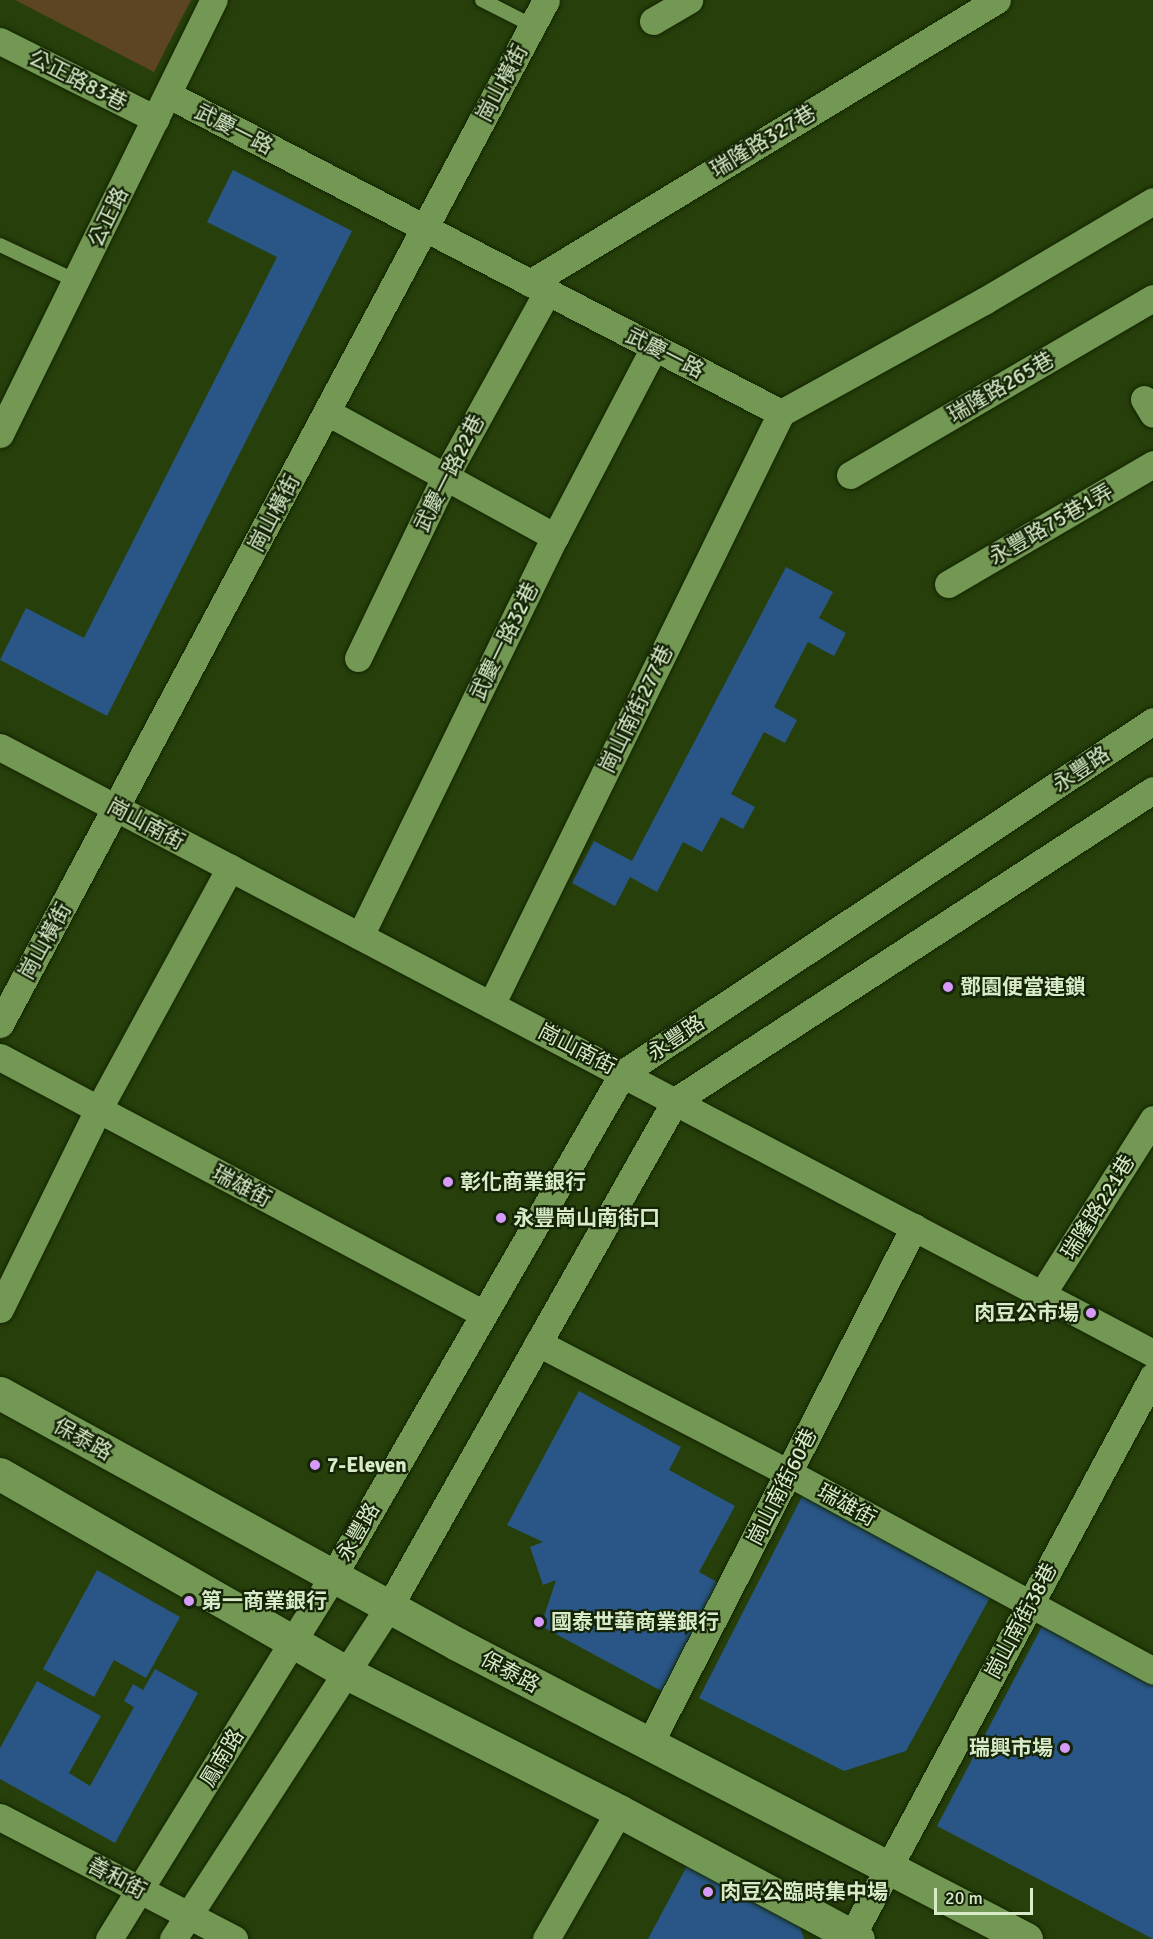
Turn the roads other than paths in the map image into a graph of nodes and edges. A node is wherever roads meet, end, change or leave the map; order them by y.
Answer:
1 (214, 0) edge
2 (482, 0) edge
3 (546, 0) edge
4 (689, 0) edge
5 (997, 0) edge
6 (653, 21) dead end
7 (533, 26) junction
8 (0, 42) edge
9 (169, 95) junction
10 (156, 120) junction
11 (1153, 201) edge
12 (424, 228) junction
13 (0, 244) edge
14 (76, 281) junction
15 (538, 287) junction
16 (1153, 298) edge
17 (654, 348) junction
18 (327, 412) junction
19 (781, 413) junction
20 (0, 434) edge
21 (1153, 464) edge
22 (850, 475) dead end
23 (445, 477) junction
24 (555, 537) junction
25 (948, 584) dead end
26 (358, 658) dead end
27 (1153, 721) edge
28 (0, 747) edge
29 (1153, 790) edge
30 (117, 809) junction
31 (230, 868) junction
32 (360, 936) junction
33 (491, 1005) junction
34 (0, 1024) edge
35 (0, 1057) edge
36 (623, 1073) junction
37 (675, 1101) junction
38 (98, 1110) junction
39 (1153, 1119) edge
40 (914, 1227) junction
41 (1042, 1294) junction
42 (0, 1309) edge
43 (484, 1314) junction
44 (538, 1343) junction
45 (1153, 1353) edge
46 (1153, 1376) edge
47 (0, 1393) edge
48 (789, 1473) junction
49 (0, 1474) edge
50 (333, 1576) junction
51 (1029, 1604) junction
52 (389, 1607) junction
53 (292, 1643) junction
54 (1153, 1671) edge
55 (347, 1673) junction
56 (649, 1745) junction
57 (619, 1811) junction
58 (0, 1817) edge
59 (891, 1868) junction
60 (141, 1890) junction
61 (188, 1915) junction
62 (853, 1938) edge
63 (110, 1939) edge
64 (173, 1939) edge
65 (234, 1939) edge
66 (546, 1939) edge
67 (1026, 1939) edge

1 - 9 street, 公正路
2 - 7 lane
3 - 7 street, 崗山橫街
4 - 6 street
5 - 15 street, 瑞隆路327巷
7 - 12 street, 崗山橫街
8 - 10 street, 公正路83巷
9 - 10 street, 公正路
9 - 12 street, 武慶一路
10 - 14 street, 公正路
11 - 19 street
12 - 15 street, 武慶一路
12 - 18 street, 崗山橫街
13 - 14 lane
14 - 20 street, 公正路
15 - 17 street, 武慶一路
15 - 23 street, 武慶一路22巷
16 - 22 street, 瑞隆路265巷
17 - 19 street, 武慶一路
17 - 24 street, 武慶一路32巷
18 - 23 street
18 - 30 street, 崗山橫街
19 - 33 street, 崗山南街277巷
21 - 25 street, 永豐路75巷1弄
23 - 24 street
23 - 26 street, 武慶一路22巷
24 - 32 street, 武慶一路32巷
27 - 36 street, 永豐路
28 - 30 street, 崗山南街
29 - 37 street
30 - 31 street, 崗山南街
30 - 34 street, 崗山橫街
31 - 32 street, 崗山南街
31 - 38 street
32 - 33 street, 崗山南街
33 - 36 street, 崗山南街
35 - 38 street, 瑞雄街
36 - 37 street, 崗山南街
36 - 43 street, 永豐路
37 - 40 street, 崗山南街
37 - 44 street
38 - 42 street
38 - 43 street, 瑞雄街
39 - 41 street, 瑞隆路221巷
40 - 41 street, 崗山南街
40 - 48 street, 崗山南街60巷
41 - 45 street, 崗山南街
43 - 50 street, 永豐路
44 - 48 street, 瑞雄街
44 - 52 street
46 - 51 street, 崗山南街38巷
47 - 50 street, 保泰路
48 - 51 street, 瑞雄街
48 - 56 street, 崗山南街60巷
49 - 53 street
50 - 52 street, 保泰路
50 - 53 street, 鳳南路
51 - 54 street, 瑞雄街
51 - 59 street, 崗山南街38巷
52 - 55 street
52 - 56 street, 保泰路
53 - 55 street
53 - 60 street, 鳳南路
55 - 57 street
55 - 61 street
56 - 59 street, 保泰路
57 - 62 street
57 - 66 street
58 - 60 street, 善和街
59 - 62 street, 崗山南街38巷
59 - 67 street, 保泰路
60 - 61 street, 善和街
60 - 63 street, 鳳南路
61 - 64 street
61 - 65 street, 善和街

